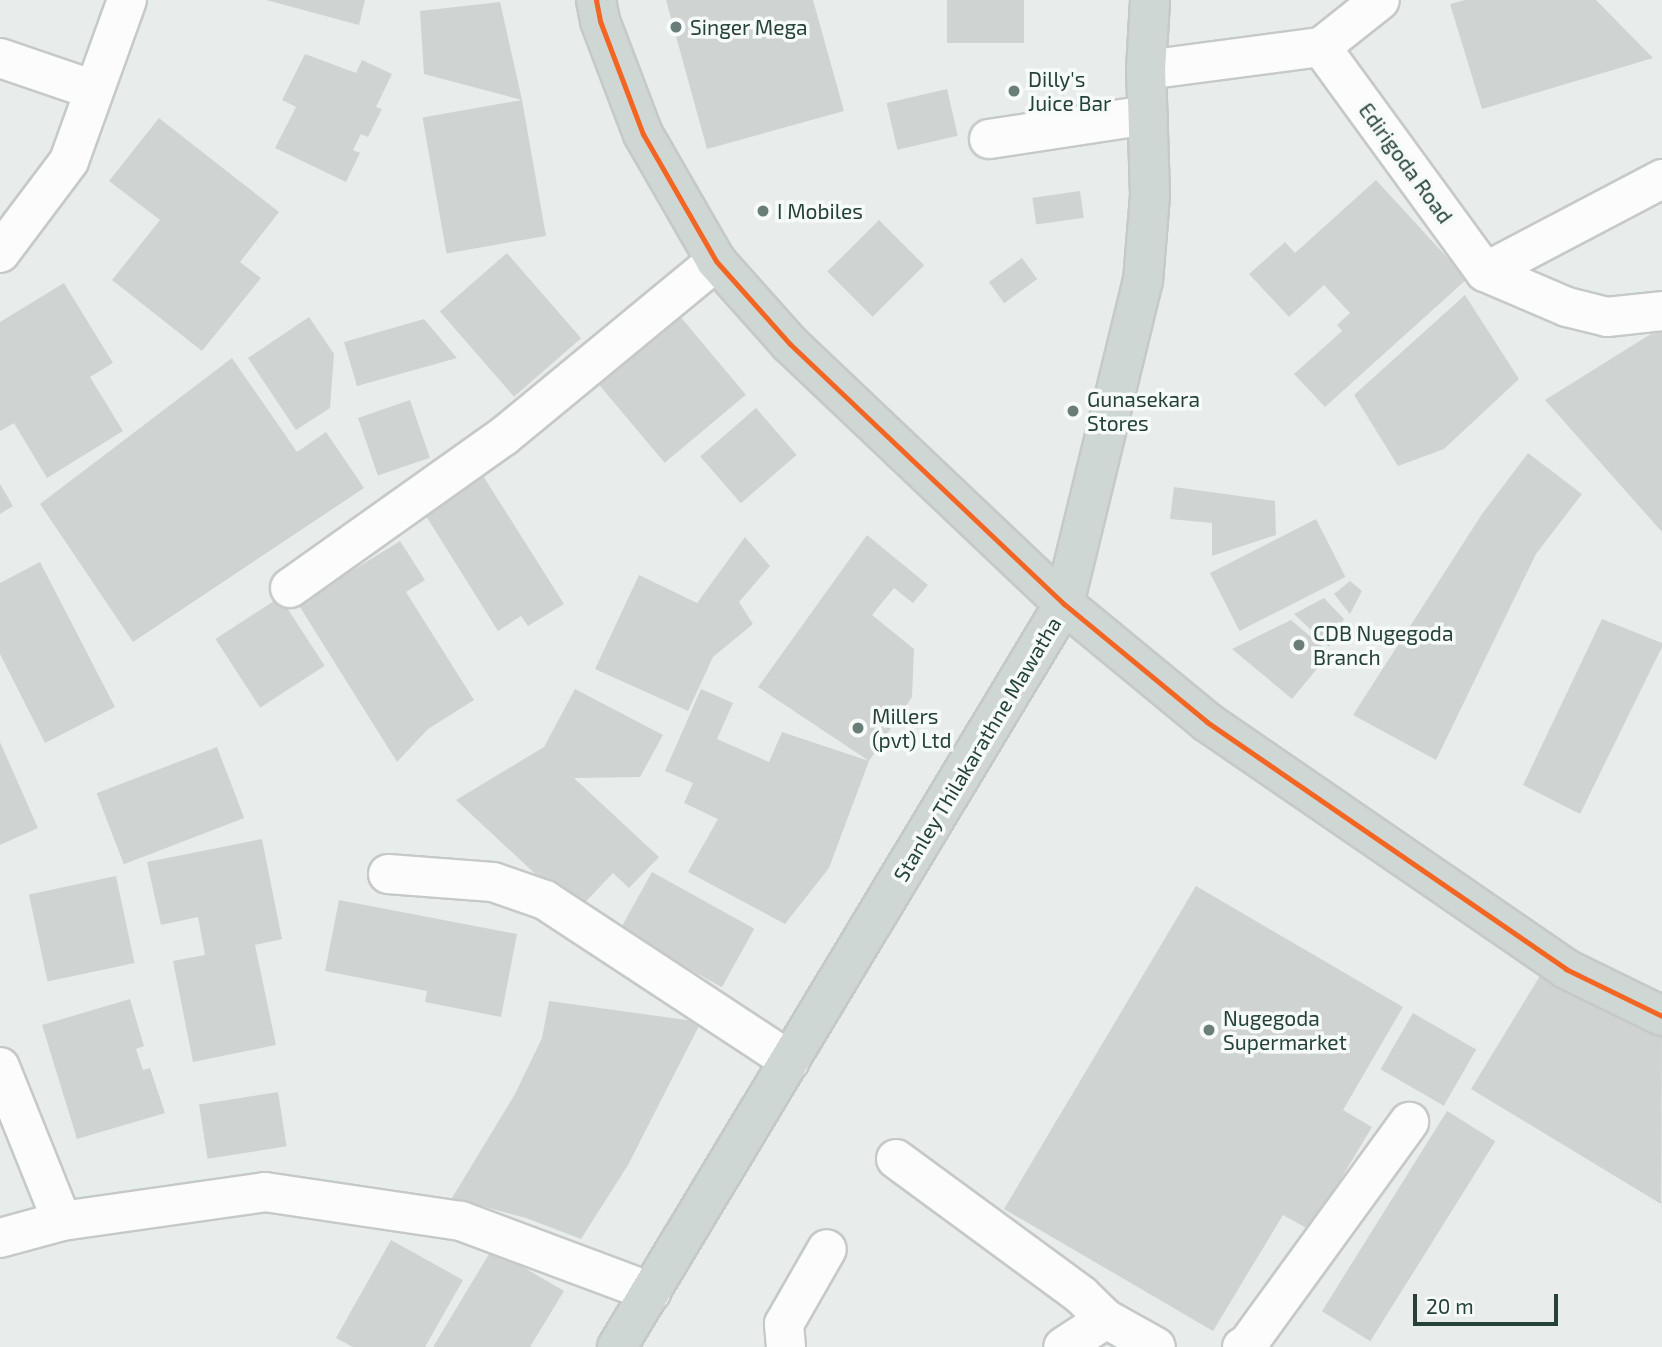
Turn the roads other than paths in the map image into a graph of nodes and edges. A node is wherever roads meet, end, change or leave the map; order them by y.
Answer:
1 (127, 0) edge
2 (596, 0) edge
3 (1150, 0) edge
4 (1380, 0) edge
5 (1321, 47) junction
6 (0, 58) edge
7 (1146, 70) junction
8 (94, 90) junction
9 (1147, 115) junction
10 (989, 139) dead end
11 (1662, 179) edge
12 (0, 253) edge
13 (716, 261) junction
14 (1485, 272) junction
15 (1662, 312) edge
16 (290, 588) dead end
17 (1064, 604) junction
18 (388, 874) dead end
19 (1662, 1016) edge
20 (790, 1061) junction
21 (0, 1067) edge
22 (1409, 1122) dead end
23 (896, 1159) dead end
24 (62, 1221) junction
25 (0, 1238) edge
26 (827, 1249) dead end
27 (651, 1292) junction
28 (1106, 1319) junction
29 (617, 1347) edge
30 (786, 1347) edge
31 (1063, 1347) edge
32 (1156, 1347) edge
33 (1242, 1347) edge

1 - 8 street
2 - 13 main road
3 - 7 main road, Stanley Thilakarathne Mawatha
4 - 5 street
5 - 7 street
5 - 14 street, Edirigoda Road
6 - 8 street
7 - 9 main road, Stanley Thilakarathne Mawatha
8 - 12 street
9 - 10 street
9 - 17 main road, Stanley Thilakarathne Mawatha
11 - 14 street
13 - 16 street
13 - 17 main road
14 - 15 street
17 - 19 main road
17 - 20 main road, Stanley Thilakarathne Mawatha
18 - 20 street
20 - 27 main road, Stanley Thilakarathne Mawatha
21 - 24 street
22 - 33 street
23 - 28 street
24 - 25 street
24 - 27 street
26 - 30 street
27 - 29 main road, Stanley Thilakarathne Mawatha
28 - 31 street
28 - 32 street

